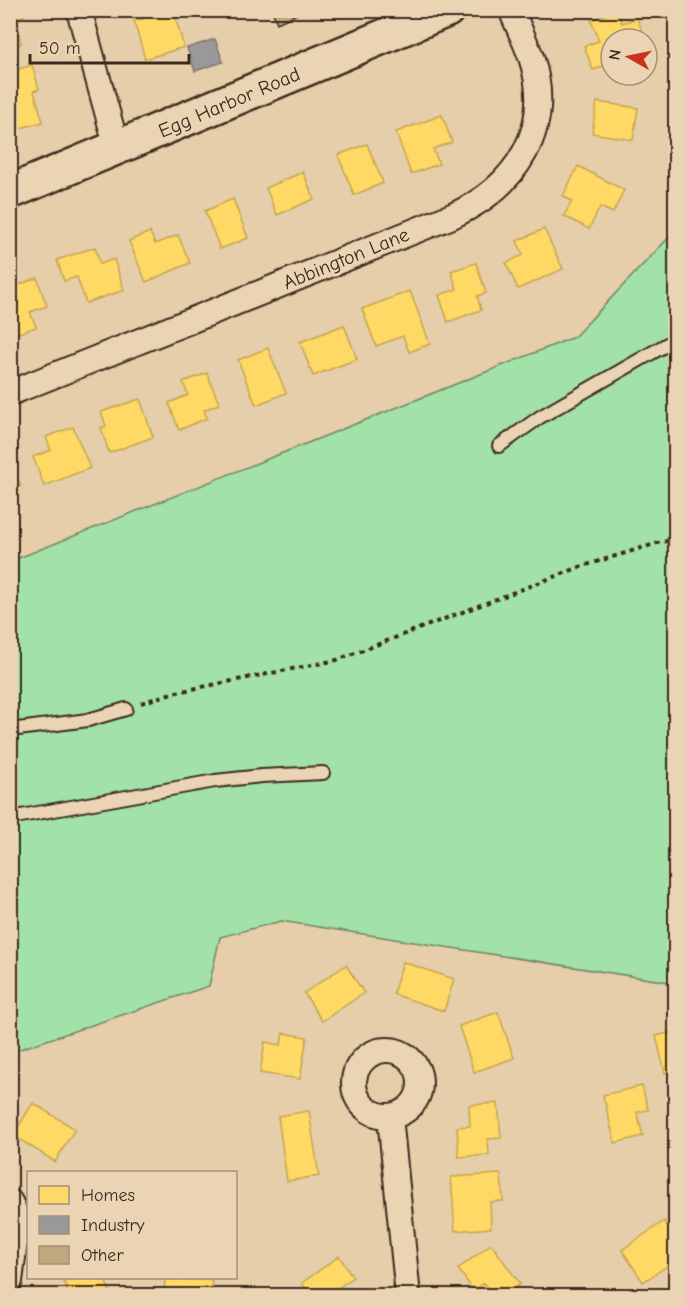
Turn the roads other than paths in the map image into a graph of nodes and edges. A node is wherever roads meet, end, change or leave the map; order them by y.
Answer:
1 (78, 10) edge
2 (511, 10) edge
3 (446, 11) edge
4 (117, 148) junction
5 (10, 192) edge
6 (675, 339) edge
7 (10, 393) edge
8 (499, 446) dead end
9 (126, 709) road end
10 (10, 730) edge
11 (323, 773) dead end
12 (10, 818) edge
13 (390, 1117) dead end
14 (10, 1202) edge
15 (10, 1281) edge
16 (408, 1296) edge

1 - 4 street
2 - 7 street, Abbington Lane
3 - 4 main road, Egg Harbor Road
4 - 5 main road, Egg Harbor Road
6 - 8 lane
9 - 10 lane
11 - 12 lane
13 - 16 street
14 - 15 street

